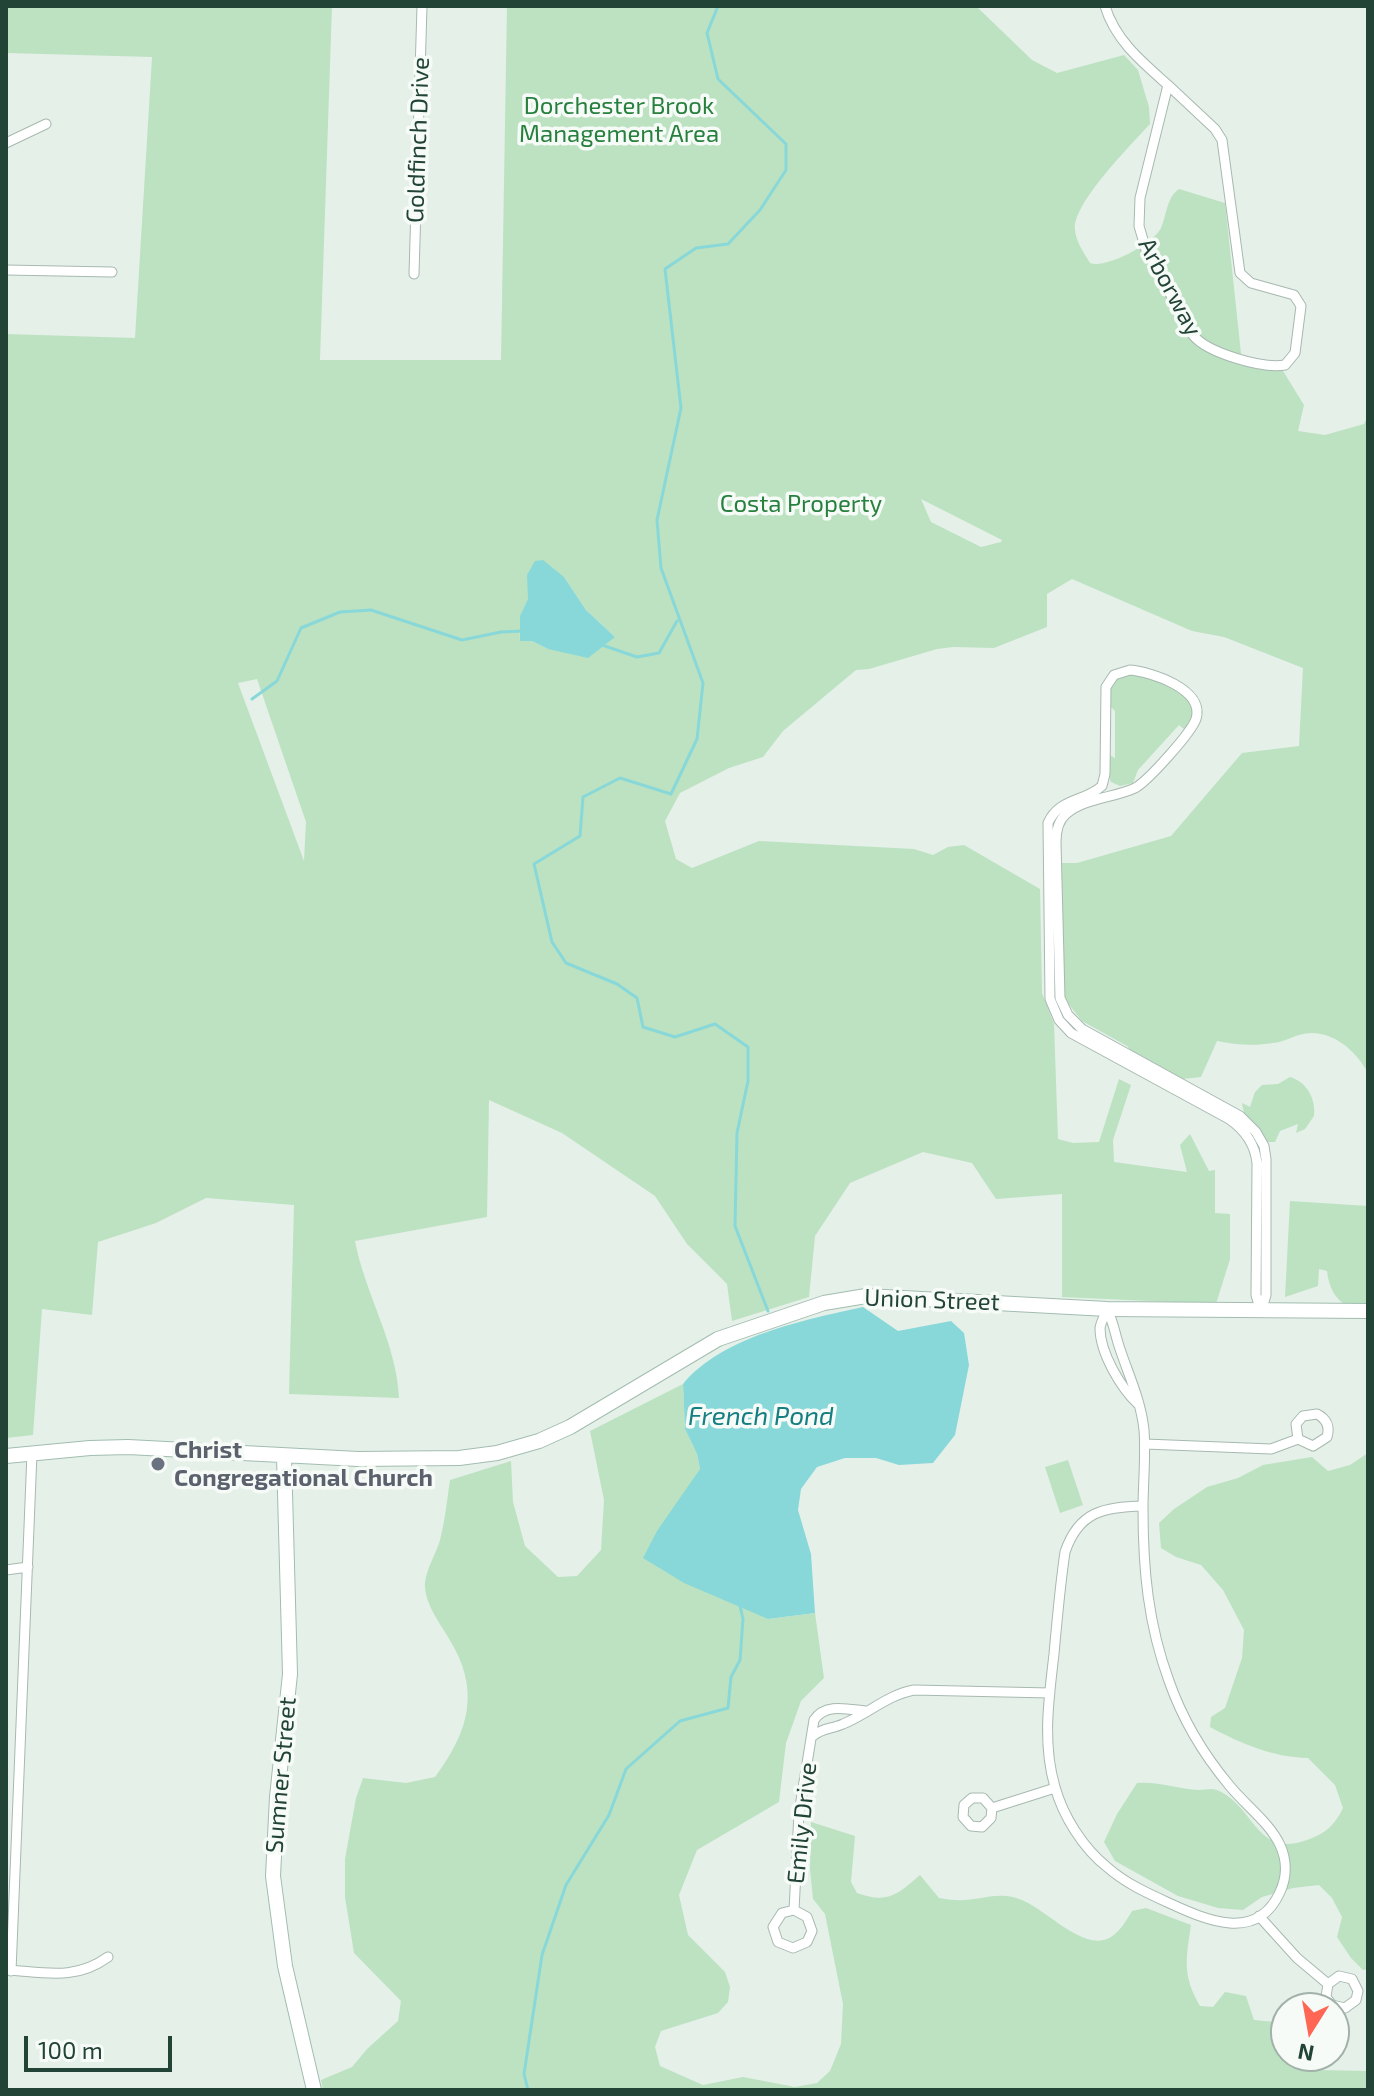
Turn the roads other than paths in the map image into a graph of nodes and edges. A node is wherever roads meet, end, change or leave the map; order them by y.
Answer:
1 (422, 6) edge
2 (1105, 6) edge
3 (1168, 85) junction
4 (46, 124) dead end
5 (6, 143) edge
6 (6, 270) edge
7 (112, 272) dead end
8 (414, 274) dead end
9 (1103, 784) junction
10 (1118, 794) junction
11 (1148, 1071) junction
12 (1107, 1309) junction
13 (1368, 1311) edge
14 (1261, 1312) junction
15 (1298, 1439) dead end
16 (1145, 1444) junction
17 (32, 1453) junction
18 (6, 1456) edge
19 (284, 1457) junction
20 (1143, 1506) junction
21 (28, 1567) junction
22 (6, 1570) edge
23 (1050, 1693) junction
24 (865, 1711) junction
25 (813, 1736) junction
26 (1055, 1788) junction
27 (992, 1808) dead end
28 (6, 1812) edge
29 (17, 1813) junction
30 (794, 1910) junction
31 (1259, 1916) junction
32 (108, 1957) dead end
33 (8, 1970) edge
34 (1328, 1984) dead end
35 (314, 2090) edge

1 - 8 street, Goldfinch Drive
2 - 3 street, Arborway
3 - 3 street, Arborway
4 - 5 street
6 - 7 street
9 - 10 street
9 - 10 street
9 - 11 street
10 - 11 street
11 - 14 street
12 - 14 main road, Union Street
12 - 16 street
12 - 19 main road, Union Street
13 - 14 main road, Union Street
15 - 16 street
16 - 20 street
17 - 18 main road, Union Street
17 - 19 main road, Union Street
17 - 21 street
19 - 35 main road, Sumner Street
20 - 23 street
20 - 31 street
21 - 22 street
21 - 29 street
23 - 24 street, Emily Drive
23 - 26 street
24 - 25 street, Emily Drive
24 - 25 street, Emily Drive
25 - 30 street, Emily Drive
26 - 27 street
26 - 31 street
28 - 29 street
29 - 33 street
30 - 30 street, Emily Drive
31 - 34 street
32 - 33 street

